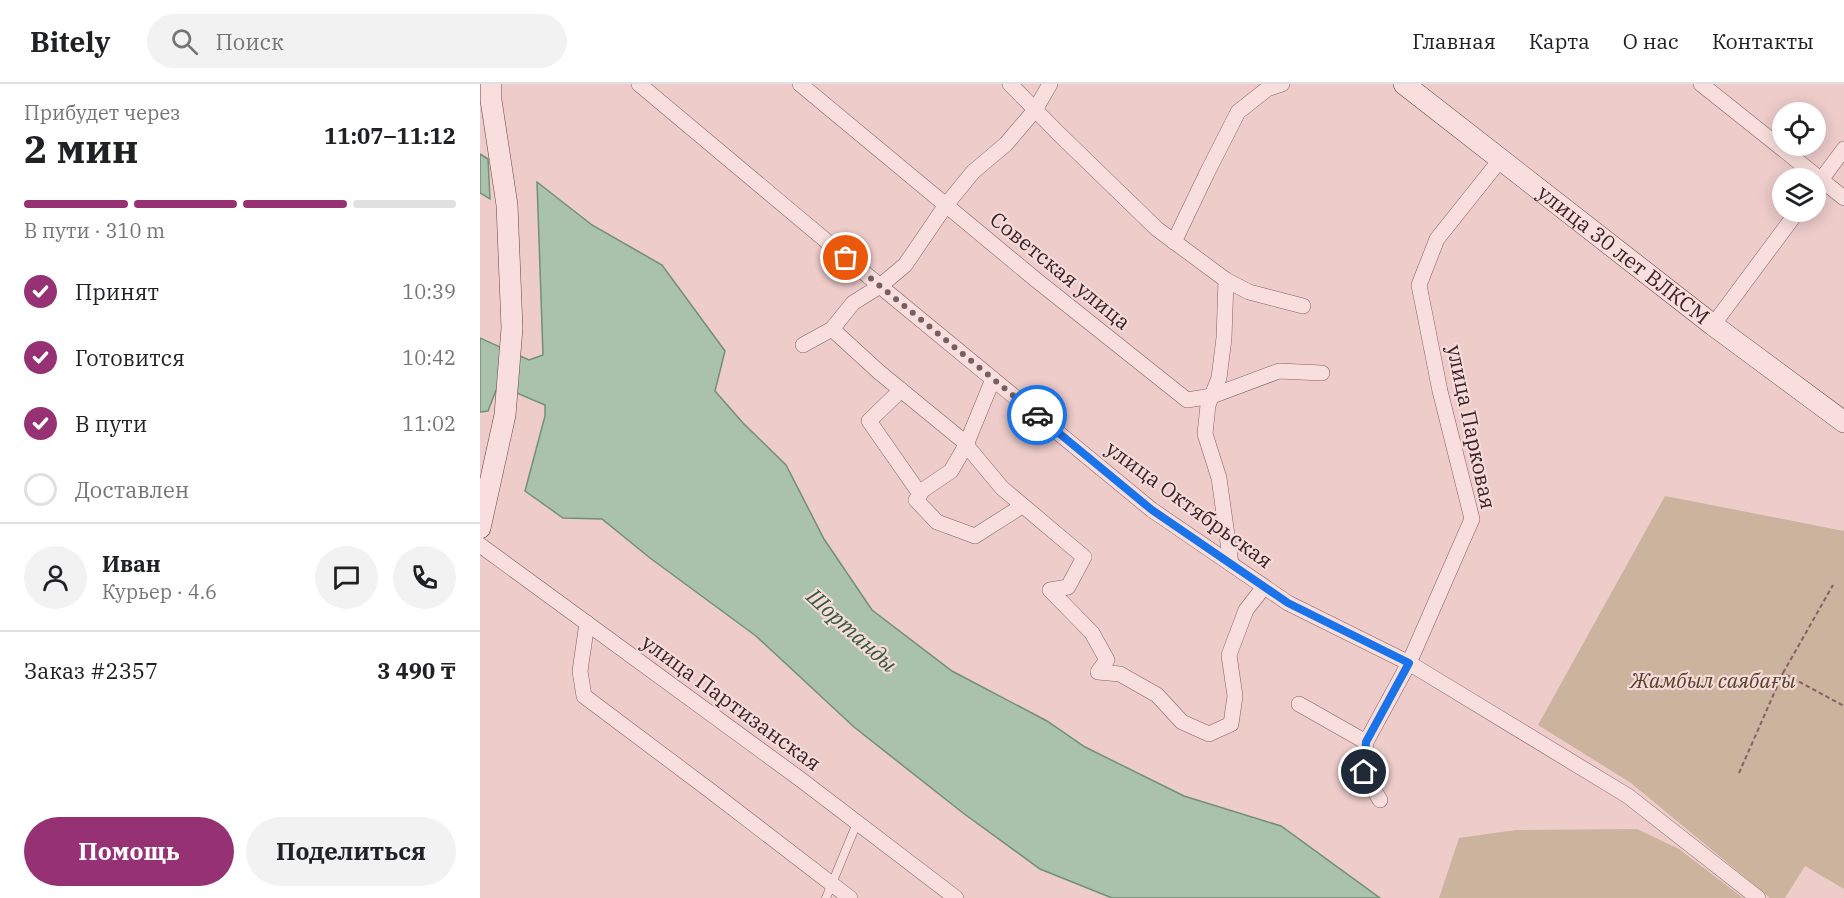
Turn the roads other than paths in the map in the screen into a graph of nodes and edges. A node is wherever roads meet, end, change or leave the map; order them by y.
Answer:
1 (491, 84) edge
2 (639, 84) edge
3 (800, 84) edge
4 (1010, 84) edge
5 (1050, 84) edge
6 (1282, 84) edge
7 (1404, 84) edge
8 (1701, 84) edge
9 (1035, 110) junction
10 (1844, 149) edge
11 (1500, 160) junction
12 (1799, 168) edge
13 (1826, 173) edge
14 (1826, 188) edge
15 (1844, 198) edge
16 (946, 205) junction
17 (1790, 222) edge
18 (1174, 242) junction
19 (1226, 280) junction
20 (880, 286) junction
21 (1303, 306) dead end
22 (1713, 325) junction
23 (832, 330) junction
24 (803, 345) dead end
25 (1322, 373) dead end
26 (993, 379) junction
27 (901, 390) junction
28 (1212, 396) junction
29 (1844, 422) edge
30 (966, 445) junction
31 (920, 494) junction
32 (1022, 506) junction
33 (480, 528) edge
34 (480, 545) edge
35 (1231, 564) junction
36 (1264, 587) junction
37 (587, 623) junction
38 (1409, 663) junction
39 (1299, 704) dead end
40 (1366, 742) junction
41 (1380, 801) dead end
42 (857, 823) junction
43 (829, 892) edge
44 (849, 898) edge
45 (956, 898) edge
46 (1758, 898) edge

1 - 33 street
2 - 20 street, улица Октябрьская
3 - 16 street, Советская улица
4 - 9 street
5 - 9 street
6 - 18 street
7 - 11 street, улица 30 лет ВЛКСМ
8 - 12 street
9 - 16 street
9 - 18 street
10 - 13 street
11 - 22 street, улица 30 лет ВЛКСМ
11 - 38 street, улица Парковая
14 - 15 street
16 - 20 street
16 - 28 street, Советская улица
17 - 22 street
18 - 19 street
19 - 21 street
19 - 28 street
20 - 23 street
20 - 26 street, улица Октябрьская
22 - 29 street, улица 30 лет ВЛКСМ
23 - 24 street
23 - 27 street
25 - 28 street, Советская улица
26 - 30 street
26 - 35 street, улица Октябрьская
27 - 30 street
27 - 31 street
28 - 35 street
30 - 31 street
30 - 32 street
31 - 32 street
32 - 36 street
34 - 37 street, улица Партизанская
35 - 36 street, улица Октябрьская
36 - 38 street, улица Октябрьская
37 - 42 street, улица Партизанская
37 - 43 street
38 - 40 street, улица Парковая
38 - 46 street, улица Октябрьская
39 - 40 street
40 - 41 street, улица Парковая
42 - 43 lane
42 - 45 street, улица Партизанская
43 - 44 street

